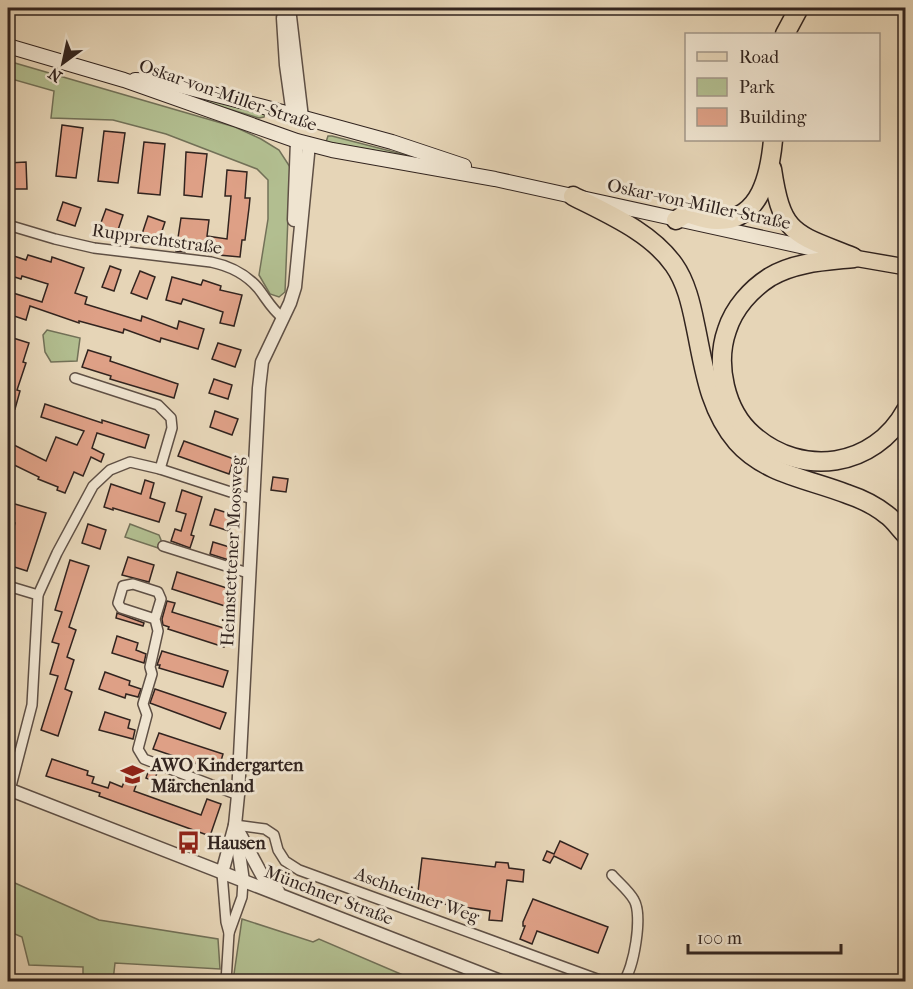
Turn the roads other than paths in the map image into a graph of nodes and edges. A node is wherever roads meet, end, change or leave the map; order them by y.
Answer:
1 (282, 8) edge
2 (289, 8) edge
3 (799, 8) edge
4 (786, 33) edge
5 (8, 46) edge
6 (124, 80) junction
7 (297, 116) junction
8 (773, 141) edge
9 (303, 142) junction
10 (771, 161) junction
11 (495, 179) junction
12 (573, 196) junction
13 (676, 220) junction
14 (8, 225) edge
15 (854, 258) junction
16 (901, 266) edge
17 (283, 318) junction
18 (75, 378) dead end
19 (906, 410) edge
20 (160, 470) junction
21 (252, 499) junction
22 (906, 535) edge
23 (163, 546) dead end
24 (248, 573) junction
25 (8, 586) edge
26 (38, 596) junction
27 (155, 619) junction
28 (9, 789) edge
29 (238, 795) junction
30 (235, 825) junction
31 (222, 873) junction
32 (612, 875) dead end
33 (243, 881) junction
34 (285, 897) junction
35 (229, 933) junction
36 (226, 981) edge
37 (503, 981) edge
38 (606, 981) edge
39 (623, 981) edge

1 - 7 street
2 - 7 street
3 - 4 highway
5 - 6 main road, Oskar-von-Miller-Straße
6 - 7 main road, Oskar-von-Miller-Straße
6 - 9 main road, Oskar-von-Miller-Straße
7 - 9 main road
7 - 11 main road, Oskar-von-Miller-Straße
8 - 10 highway
9 - 11 main road, Oskar-von-Miller-Straße
9 - 17 street, Heimstettener Moosweg
10 - 13 highway
10 - 15 highway
11 - 12 main road, Oskar-von-Miller-Straße
12 - 13 main road, Oskar-von-Miller-Straße
12 - 22 highway
13 - 15 main road, Oskar-von-Miller-Straße
14 - 17 street, Rupprechtstraße
15 - 16 main road, Oskar-von-Miller-Straße
15 - 19 highway
17 - 21 street, Heimstettener Moosweg
18 - 20 street
20 - 21 street
20 - 26 street
21 - 24 street, Heimstettener Moosweg
23 - 24 street
24 - 29 street, Heimstettener Moosweg
25 - 26 street
26 - 28 street
27 - 27 street
27 - 29 street
28 - 31 street, Münchner Straße
29 - 30 street, Heimstettener Moosweg
30 - 31 street, Heimstettener Moosweg
30 - 33 street, Heimstettener Moosweg
30 - 34 street
30 - 38 street, Aschheimer Weg
31 - 33 street, Münchner Straße
31 - 35 street
32 - 39 street
33 - 34 street, Münchner Straße
33 - 35 street
34 - 37 street, Münchner Straße
35 - 36 street

